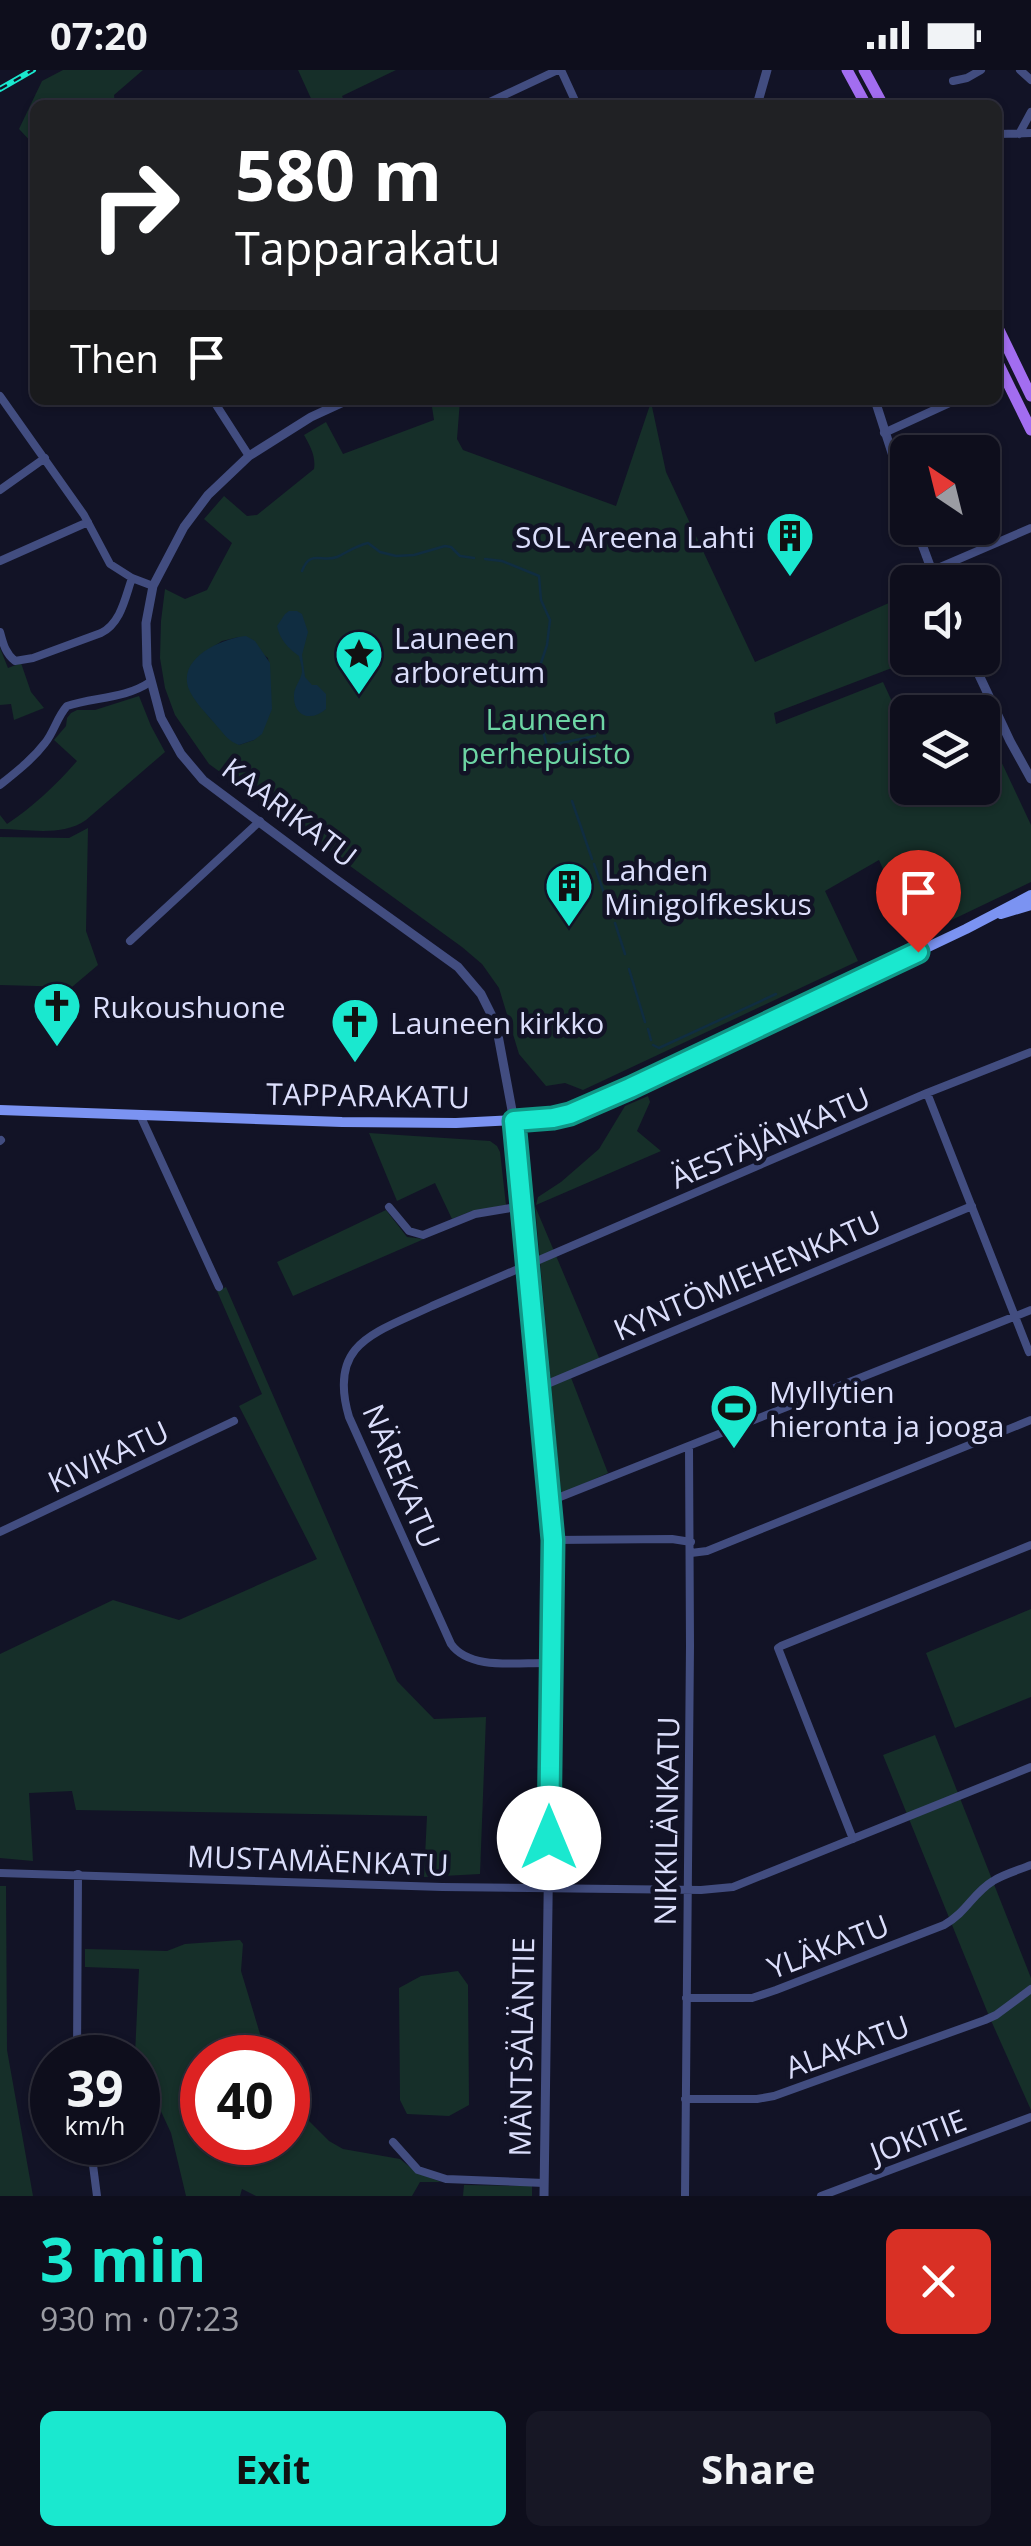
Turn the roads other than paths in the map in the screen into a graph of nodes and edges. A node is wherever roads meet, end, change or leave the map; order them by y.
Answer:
1 (560, 70) edge
2 (767, 70) edge
3 (847, 70) edge
4 (864, 70) edge
5 (981, 70) edge
6 (1020, 70) edge
7 (1031, 80) edge
8 (952, 81) dead end
9 (494, 100) edge
10 (575, 100) edge
11 (758, 100) edge
12 (863, 100) edge
13 (880, 100) edge
14 (1031, 112) edge
15 (1031, 132) edge
16 (1002, 134) edge
17 (1020, 134) junction
18 (1002, 336) edge
19 (1002, 371) edge
20 (0, 396) edge
21 (1031, 396) edge
22 (215, 405) edge
23 (337, 405) edge
24 (876, 405) edge
25 (945, 405) edge
26 (1031, 430) edge
27 (884, 433) junction
28 (890, 450) edge
29 (249, 456) junction
30 (45, 458) junction
31 (0, 490) edge
32 (88, 522) junction
33 (1031, 528) edge
34 (0, 561) edge
35 (945, 565) edge
36 (132, 578) junction
37 (154, 586) junction
38 (0, 632) edge
39 (980, 675) edge
40 (150, 682) junction
41 (1031, 780) edge
42 (0, 785) edge
43 (260, 822) junction
44 (1031, 895) edge
45 (1031, 905) edge
46 (990, 917) junction
47 (130, 941) dead end
48 (1031, 1052) edge
49 (927, 1093) junction
50 (0, 1110) edge
51 (140, 1115) junction
52 (514, 1121) junction
53 (523, 1206) junction
54 (972, 1206) junction
55 (389, 1207) dead end
56 (529, 1266) junction
57 (219, 1287) dead end
58 (1031, 1310) edge
59 (1015, 1316) junction
60 (1028, 1352) dead end
61 (540, 1387) junction
62 (1031, 1420) edge
63 (234, 1421) dead end
64 (689, 1448) junction
65 (550, 1502) junction
66 (0, 1532) edge
67 (553, 1540) junction
68 (691, 1542) junction
69 (1031, 1544) edge
70 (691, 1553) junction
71 (550, 1664) junction
72 (1031, 1767) edge
73 (853, 1839) junction
74 (1031, 1864) edge
75 (0, 1873) edge
76 (78, 1874) junction
77 (549, 1888) junction
78 (687, 1890) junction
79 (1031, 1989) edge
80 (686, 1998) junction
81 (77, 2035) edge
82 (685, 2099) junction
83 (1031, 2118) edge
84 (392, 2142) dead end
85 (93, 2165) edge
86 (544, 2182) junction
87 (98, 2196) edge
88 (544, 2196) edge
89 (685, 2196) edge
90 (821, 2196) edge

1 - 9 street
1 - 10 street
2 - 11 street
3 - 12 main road
4 - 13 main road
5 - 8 street
6 - 7 street
14 - 17 street
15 - 17 street
16 - 17 street
18 - 21 main road
19 - 26 main road
20 - 30 street
22 - 29 street
23 - 29 street, KAARIKATU
24 - 27 street
25 - 27 street
27 - 28 street
29 - 37 street, KAARIKATU
30 - 31 street
30 - 32 street
32 - 34 street
32 - 36 street
33 - 35 street
36 - 37 street
36 - 38 street
37 - 40 street, KAARIKATU
39 - 41 street
40 - 42 street
40 - 43 street, KAARIKATU
43 - 47 street
43 - 52 street, KAARIKATU
44 - 46 main road, TAPPARAKATU
45 - 46 main road, TAPPARAKATU
46 - 52 main road, TAPPARAKATU
48 - 49 street, ÄESTÄJÄNKATU
49 - 54 street
49 - 56 street, ÄESTÄJÄNKATU
50 - 51 main road, TAPPARAKATU
51 - 52 main road, TAPPARAKATU
51 - 57 street
52 - 53 street, MÄNTSÄLÄNTIE
53 - 55 street
53 - 56 street, MÄNTSÄLÄNTIE
54 - 59 street
54 - 61 street, KYNTÖMIEHENKATU
56 - 61 street, MÄNTSÄLÄNTIE
56 - 71 street, NÄREKATU
58 - 59 street
59 - 60 street
59 - 64 street
61 - 65 street, MÄNTSÄLÄNTIE
62 - 70 street
63 - 66 street, KIVIKATU
64 - 65 street
64 - 68 street, NIKKILÄNKATU
65 - 67 street, MÄNTSÄLÄNTIE
67 - 68 street
67 - 71 street, MÄNTSÄLÄNTIE
68 - 70 street, NIKKILÄNKATU
69 - 73 street
70 - 78 street, NIKKILÄNKATU
71 - 77 street, MÄNTSÄLÄNTIE
72 - 73 street, MUSTAMÄENKATU
73 - 78 street, MUSTAMÄENKATU
74 - 80 street, YLÄKATU
75 - 76 street, MUSTAMÄENKATU
76 - 77 street, MUSTAMÄENKATU
76 - 81 street
77 - 78 street, MUSTAMÄENKATU
77 - 86 street, MÄNTSÄLÄNTIE
78 - 80 street, NIKKILÄNKATU
79 - 82 street, ALAKATU
80 - 82 street, NIKKILÄNKATU
82 - 89 street, NIKKILÄNKATU
83 - 90 street, JOKITIE
84 - 86 street
85 - 87 street
86 - 88 street, MÄNTSÄLÄNTIE

